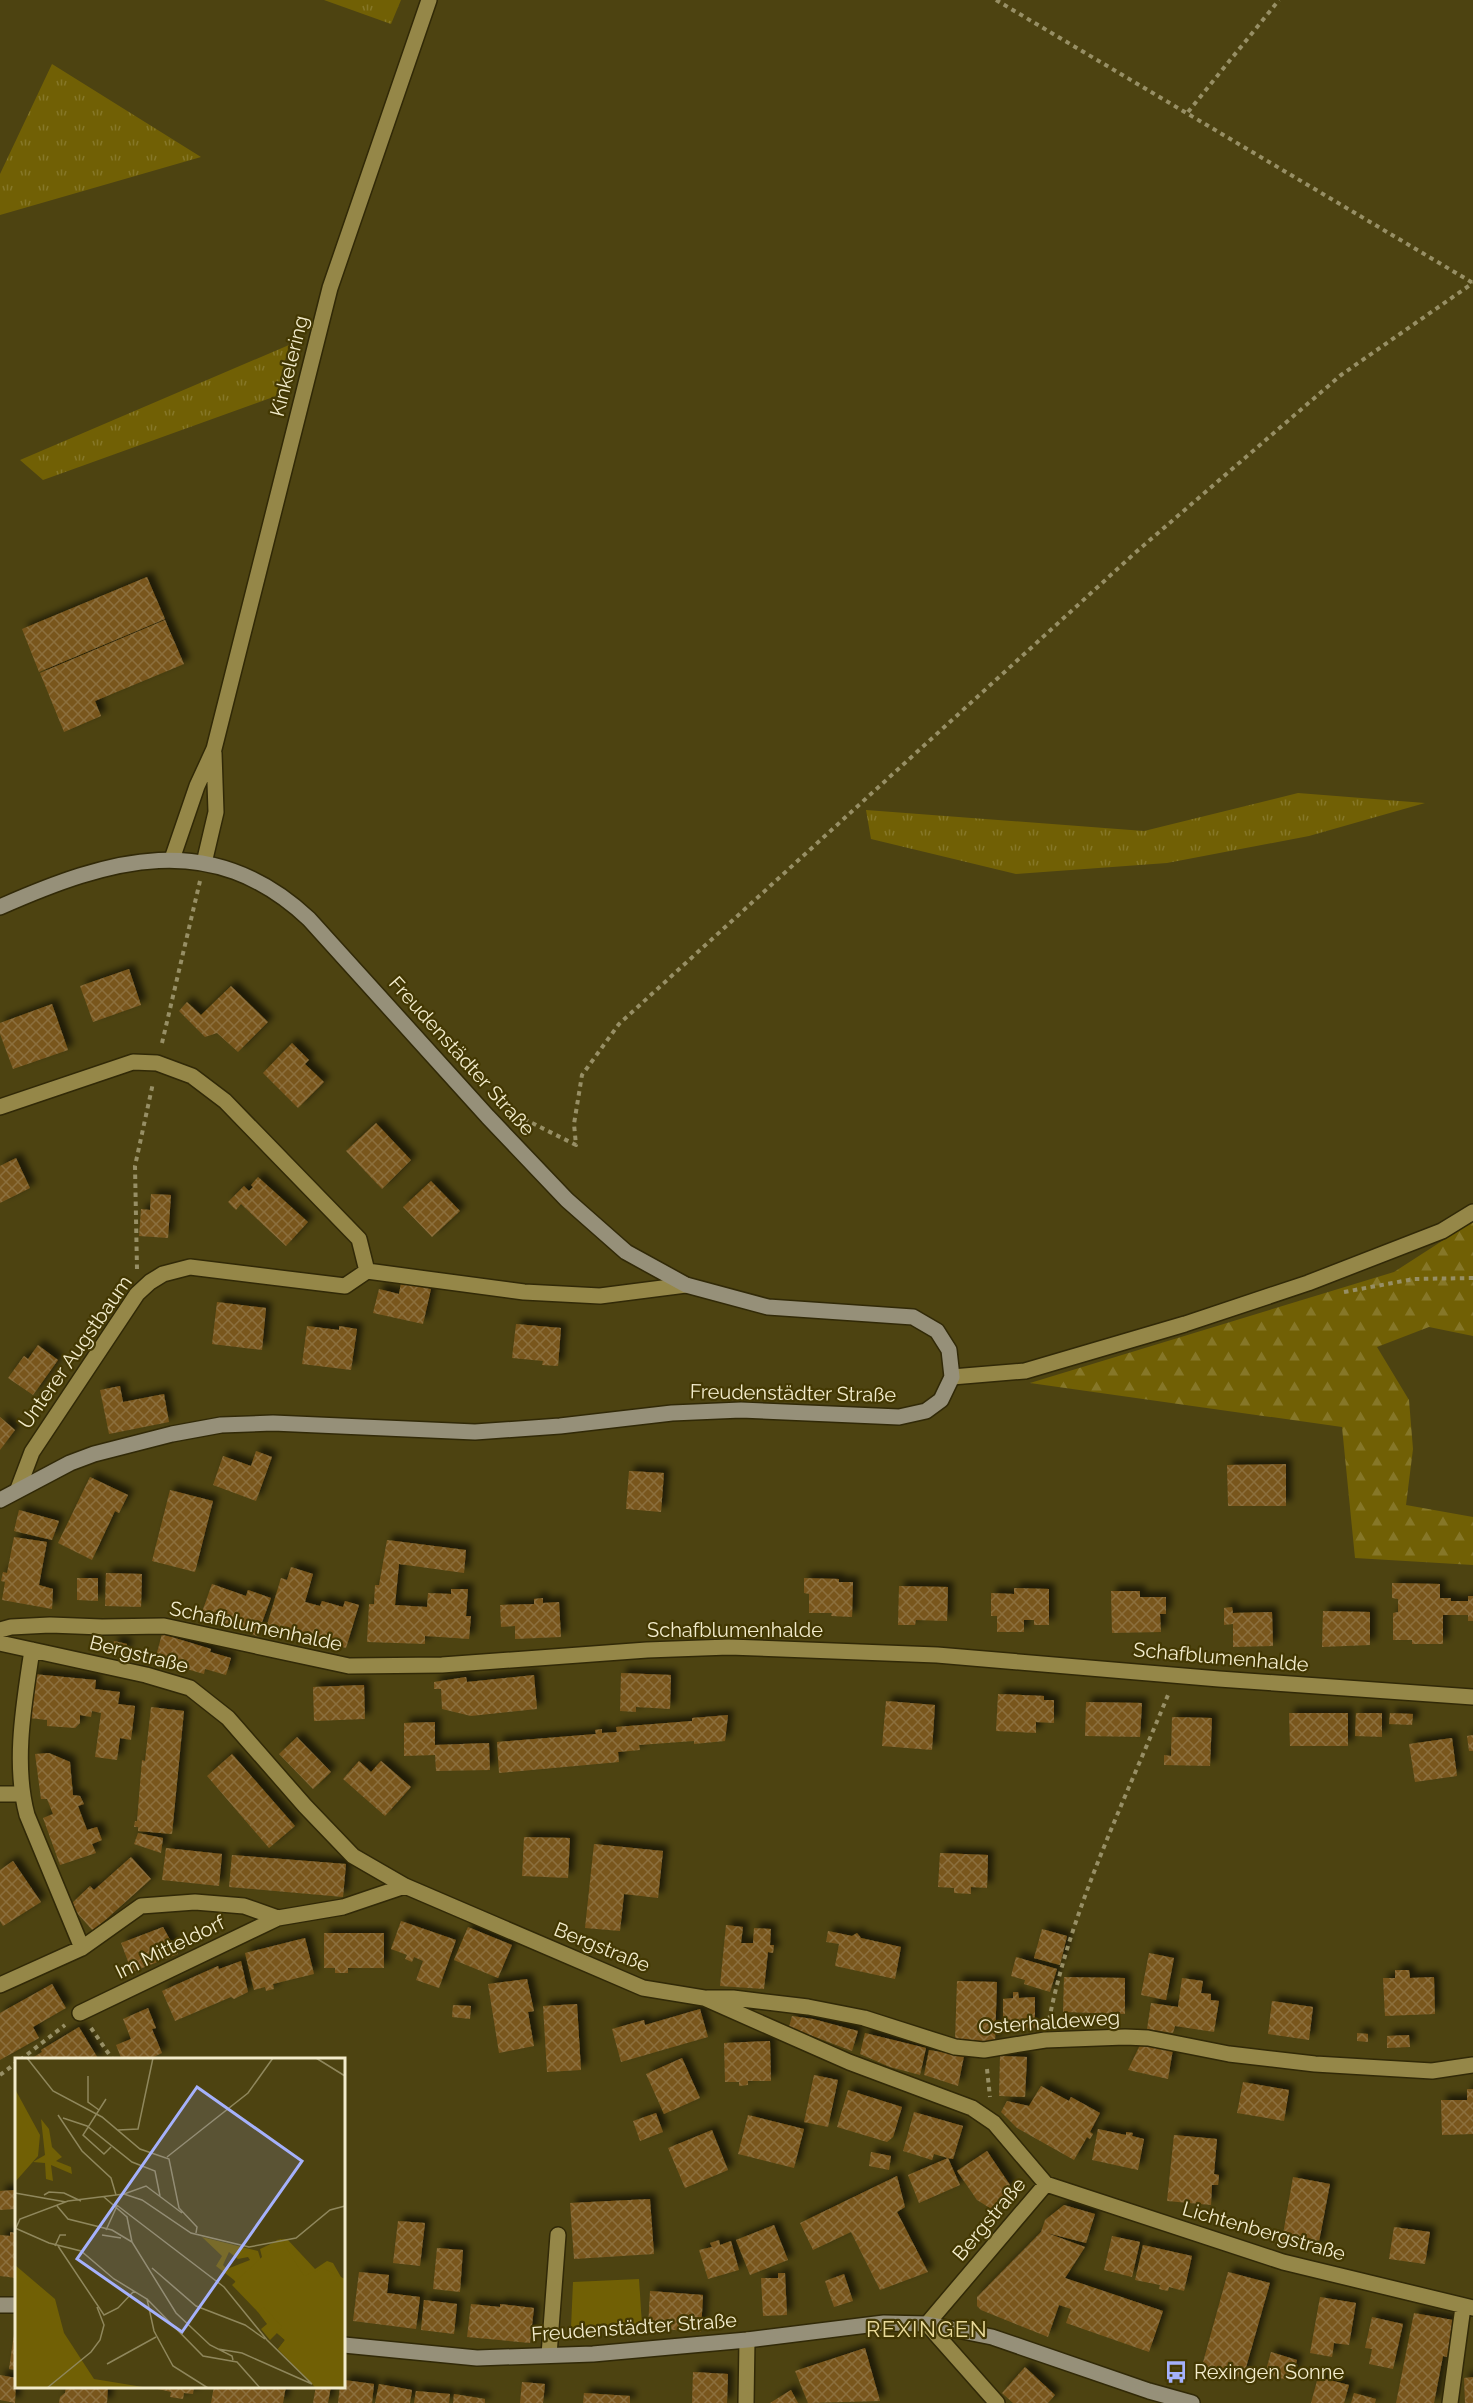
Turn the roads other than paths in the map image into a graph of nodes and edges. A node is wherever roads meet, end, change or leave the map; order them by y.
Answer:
1 (429, 0) edge
2 (214, 750) junction
3 (172, 859) junction
4 (204, 863) junction
5 (0, 907) edge
6 (0, 1107) edge
7 (1473, 1212) edge
8 (367, 1271) junction
9 (686, 1285) junction
10 (952, 1377) junction
11 (18, 1489) junction
12 (0, 1500) edge
13 (0, 1630) edge
14 (0, 1643) edge
15 (32, 1650) junction
16 (1473, 1697) edge
17 (0, 1794) edge
18 (21, 1794) junction
19 (405, 1886) junction
20 (278, 1918) junction
21 (82, 1948) junction
22 (0, 1985) edge
23 (704, 1998) junction
24 (80, 2013) road end
25 (1473, 2065) edge
26 (1046, 2184) junction
27 (558, 2235) dead end
28 (1468, 2307) edge
29 (927, 2324) junction
30 (747, 2340) junction
31 (345, 2345) edge
32 (549, 2355) junction
33 (746, 2403) edge
34 (997, 2403) edge
35 (1192, 2403) edge
36 (1450, 2403) edge

1 - 2 street, Kinkelering
2 - 3 street, Kinkelering
2 - 4 street, Kinkelering
3 - 4 street, Freudenstädter Straße
3 - 5 street, Freudenstädter Straße
4 - 9 street, Freudenstädter Straße
6 - 8 street
7 - 10 street
8 - 9 street
8 - 11 street, Unterer Augstbaum
9 - 10 street, Freudenstädter Straße
10 - 11 street, Freudenstädter Straße
11 - 12 street, Freudenstädter Straße
13 - 16 street, Schafblumenhalde
14 - 15 street, Bergstraße
15 - 18 street
15 - 19 street, Bergstraße
17 - 18 street
18 - 21 street
19 - 20 street, Im Mitteldorf
19 - 23 street, Bergstraße
20 - 21 street, Im Mitteldorf
20 - 24 street, Im Mitteldorf
21 - 22 street, Im Mitteldorf
23 - 25 street, Osterhaldeweg
23 - 26 street, Bergstraße
26 - 28 street, Lichtenbergstraße
26 - 29 street, Bergstraße
27 - 32 street
28 - 36 street
29 - 30 street, Freudenstädter Straße
29 - 34 street
29 - 35 street, Freudenstädter Straße
30 - 32 street, Freudenstädter Straße
30 - 33 street
31 - 32 street, Freudenstädter Straße

